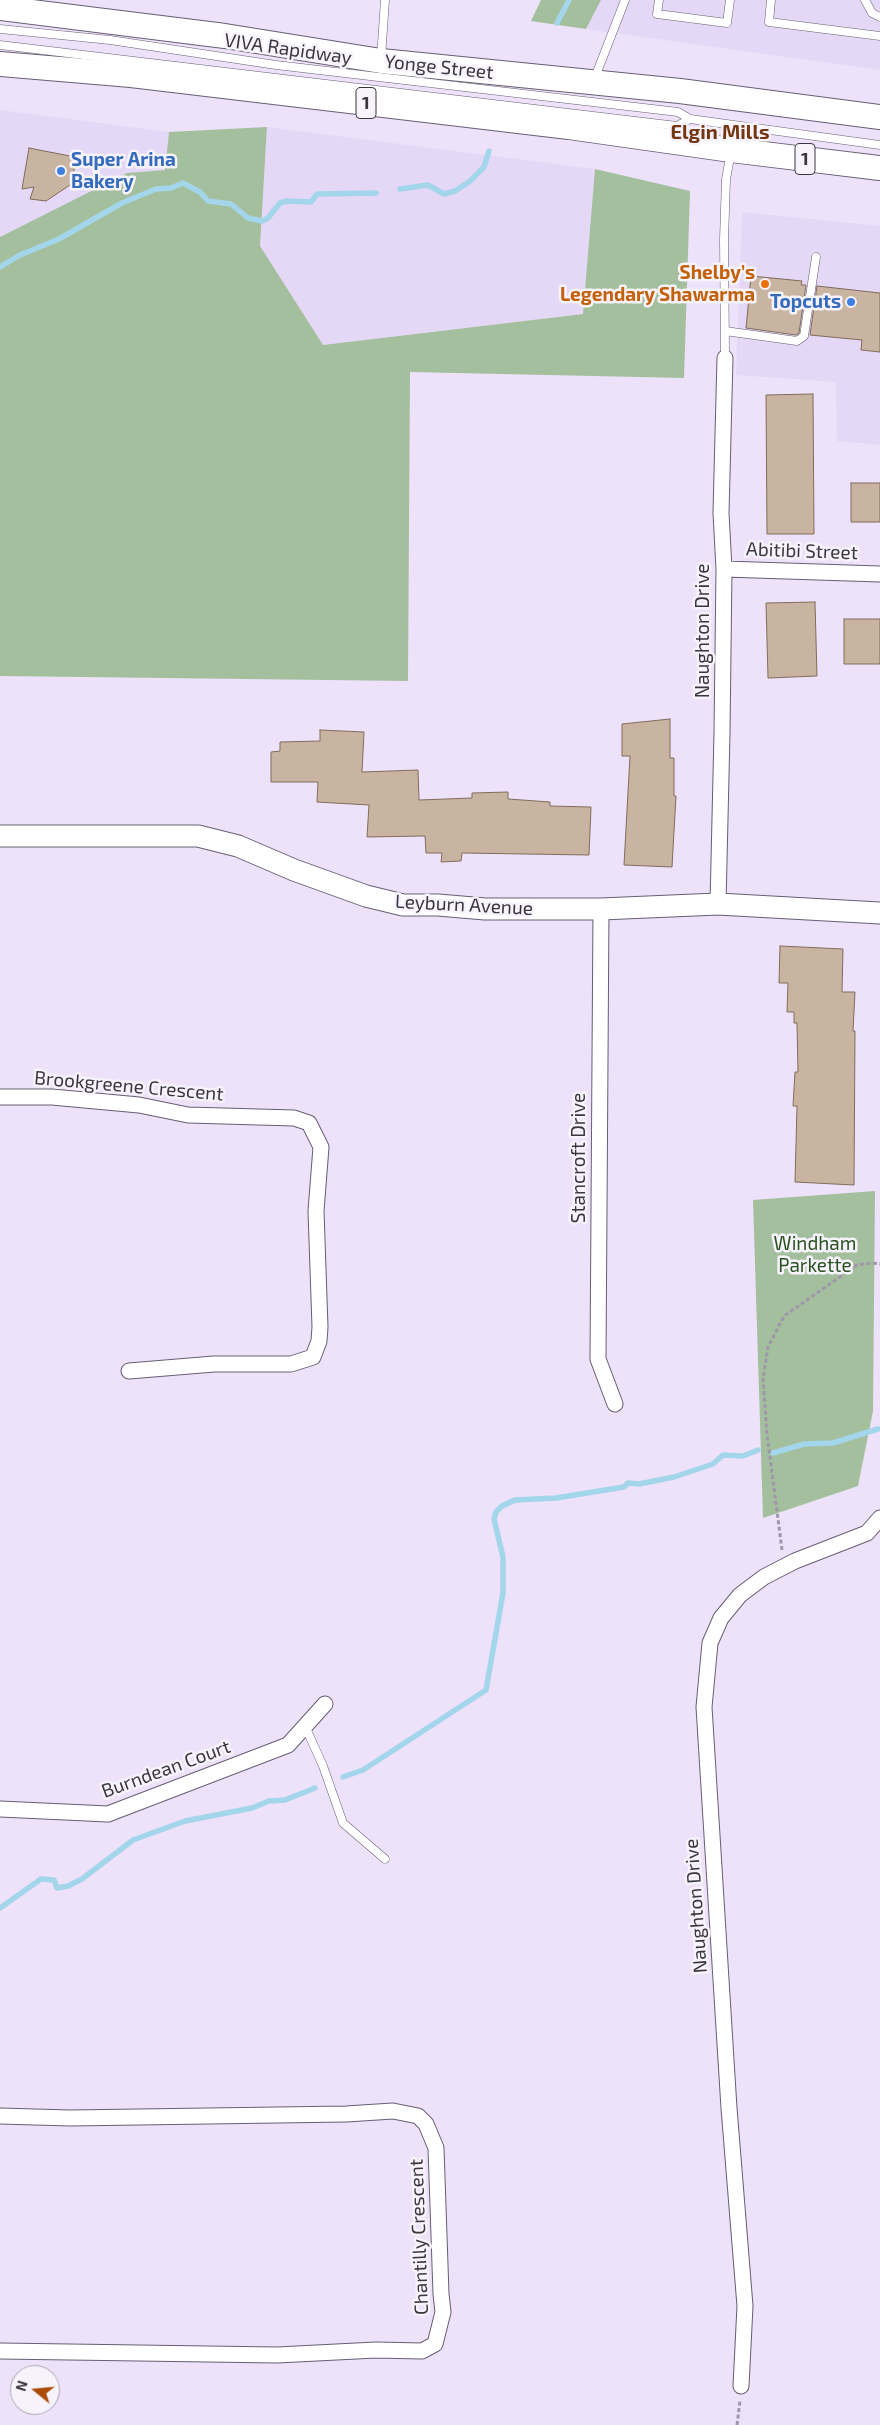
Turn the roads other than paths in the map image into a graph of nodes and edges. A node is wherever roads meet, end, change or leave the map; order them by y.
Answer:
1 (385, 0) edge
2 (625, 0) edge
3 (659, 0) edge
4 (730, 0) edge
5 (771, 0) edge
6 (865, 0) edge
7 (0, 8) edge
8 (880, 17) edge
9 (0, 29) edge
10 (880, 36) edge
11 (0, 45) edge
12 (381, 61) junction
13 (0, 64) edge
14 (592, 84) junction
15 (880, 117) edge
16 (690, 119) junction
17 (880, 144) edge
18 (731, 150) junction
19 (880, 168) edge
20 (816, 257) dead end
21 (725, 330) junction
22 (725, 356) joint
23 (724, 569) junction
24 (880, 574) edge
25 (0, 836) edge
26 (718, 904) junction
27 (601, 910) junction
28 (880, 913) edge
29 (0, 1097) edge
30 (129, 1371) dead end
31 (615, 1404) dead end
32 (880, 1518) edge
33 (324, 1704) dead end
34 (305, 1726) junction
35 (0, 1809) edge
36 (385, 1859) dead end
37 (0, 2116) edge
38 (0, 2351) edge
39 (741, 2386) road end

1 - 12 lane
2 - 14 lane
3 - 4 lane
5 - 10 lane
6 - 8 lane
7 - 12 main road, Yonge Street / 1
9 - 16 lane, VIVA Rapidway
11 - 16 lane, VIVA Rapidway
12 - 14 main road, Yonge Street / 1
13 - 18 main road, 1
14 - 15 main road, Yonge Street / 1
16 - 17 lane, VIVA Rapidway
18 - 19 main road, 1
18 - 21 lane
20 - 21 lane
21 - 22 lane
22 - 23 street, Naughton Drive
23 - 24 street, Abitibi Street
23 - 26 street, Naughton Drive
25 - 27 street, Leyburn Avenue
26 - 27 street, Leyburn Avenue
26 - 28 street, Leyburn Avenue
27 - 31 street, Stancroft Drive
29 - 30 street, Brookgreene Crescent
32 - 39 street, Naughton Drive
33 - 34 street, Burndean Court
34 - 35 street, Burndean Court
34 - 36 lane
37 - 38 street, Chantilly Crescent

